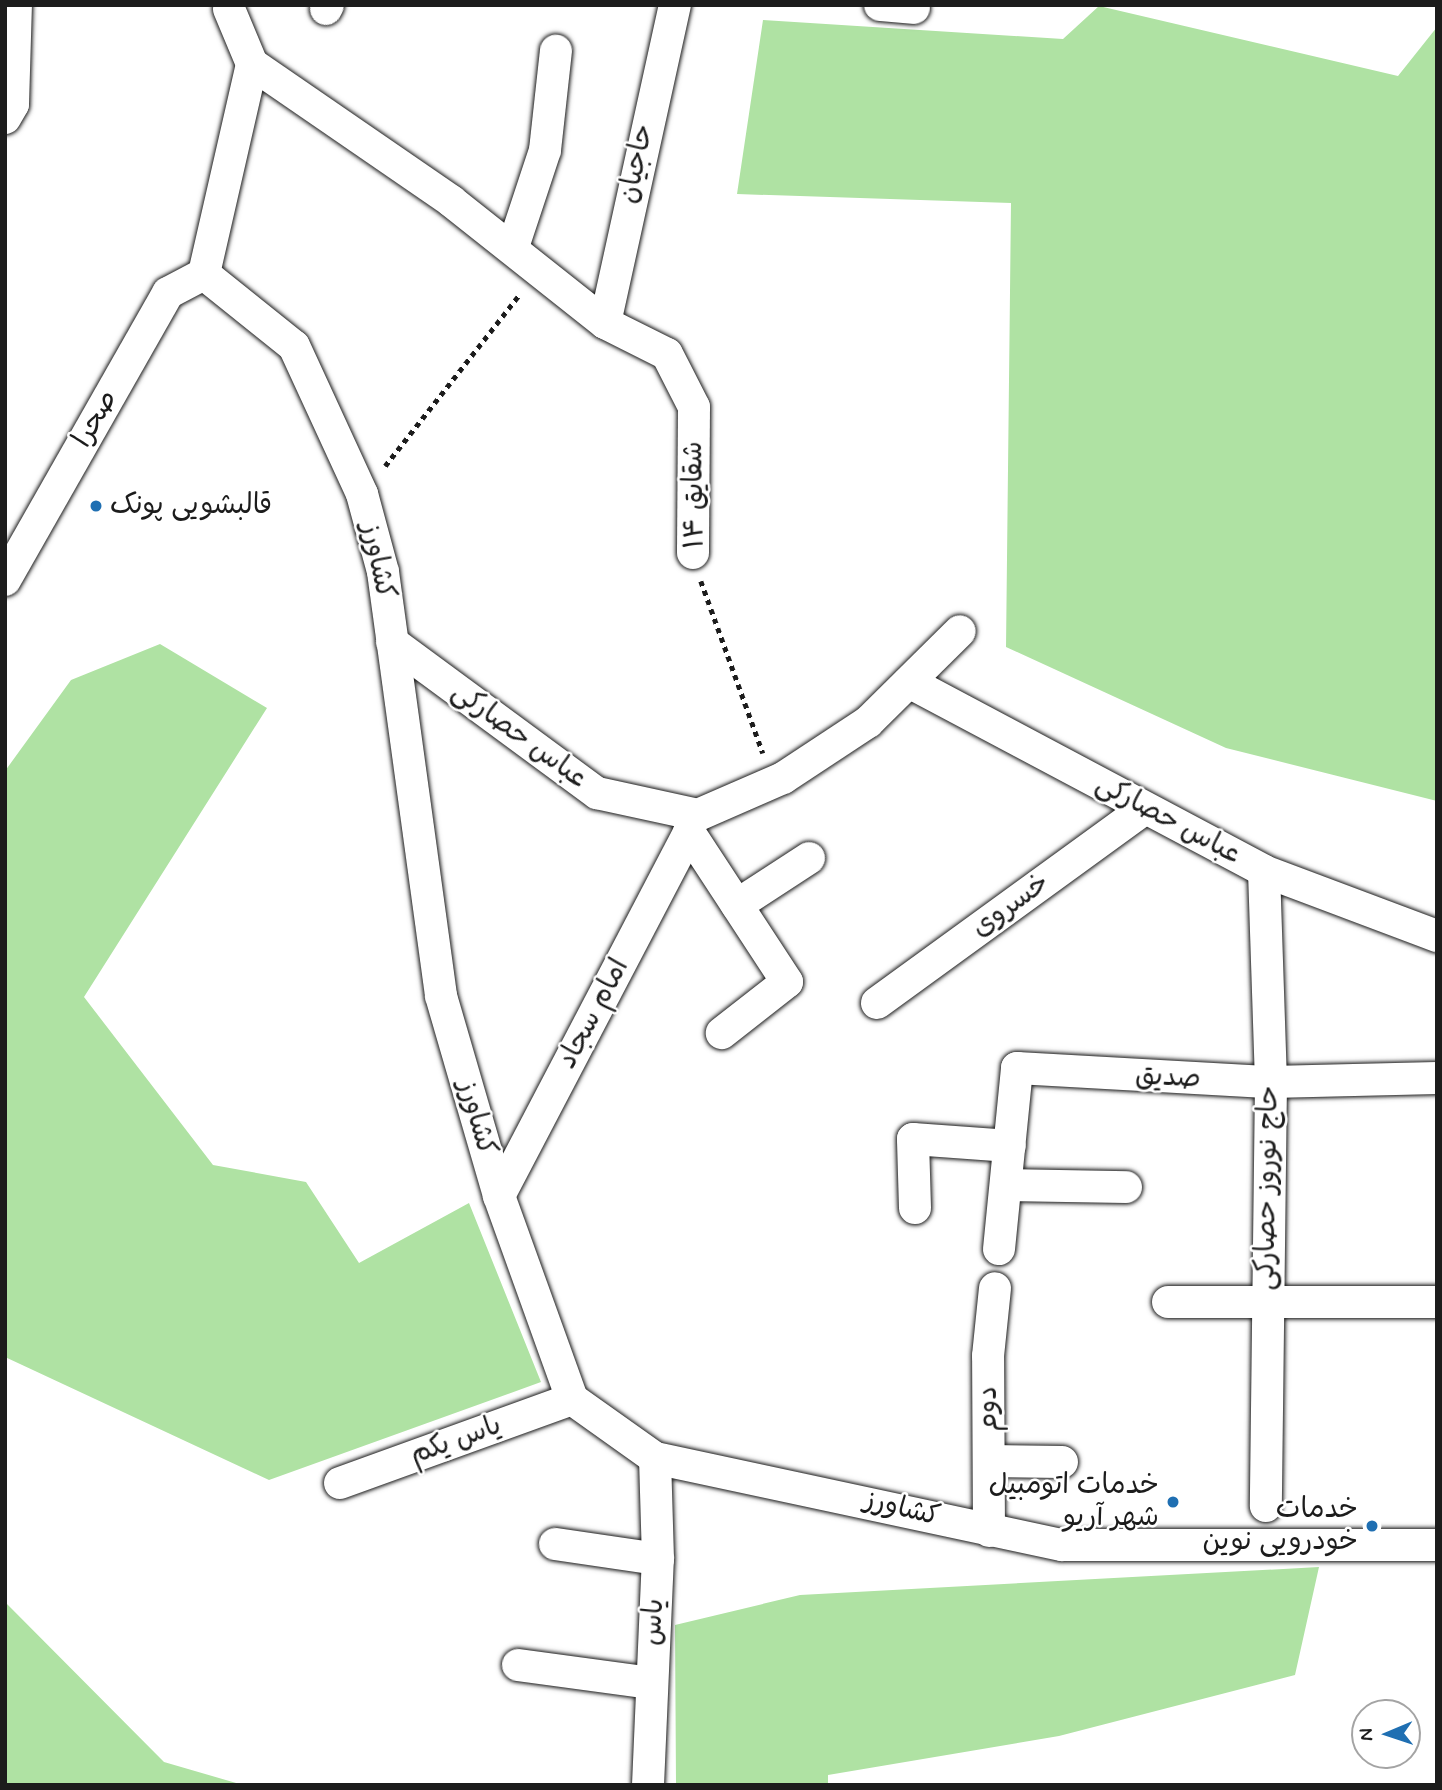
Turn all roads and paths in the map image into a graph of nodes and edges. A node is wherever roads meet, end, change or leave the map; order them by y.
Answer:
1 (16, 5) edge
2 (675, 5) edge
3 (880, 5) edge
4 (227, 6) edge
5 (914, 8) dead end
6 (556, 51) dead end
7 (252, 64) junction
8 (5, 118) edge
9 (513, 247) junction
10 (541, 268) junction
11 (204, 274) junction
12 (605, 323) junction
13 (362, 494) junction
14 (693, 553) joint
15 (5, 580) edge
16 (960, 631) dead end
17 (392, 642) junction
18 (909, 682) junction
19 (776, 782) junction
20 (1144, 809) junction
21 (810, 858) dead end
22 (1264, 871) junction
23 (737, 905) junction
24 (1437, 936) edge
25 (877, 1003) dead end
26 (722, 1032) dead end
27 (1437, 1078) edge
28 (1271, 1082) junction
29 (1010, 1146) junction
30 (1006, 1185) junction
31 (1126, 1188) dead end
32 (499, 1196) junction
33 (915, 1208) dead end
34 (999, 1249) dead end
35 (995, 1288) dead end
36 (1168, 1302) dead end
37 (1437, 1302) edge
38 (1265, 1303) junction
39 (572, 1399) junction
40 (655, 1458) junction
41 (989, 1461) junction
42 (1062, 1462) dead end
43 (340, 1483) dead end
44 (1266, 1506) dead end
45 (989, 1531) junction
46 (555, 1544) dead end
47 (1437, 1545) edge
48 (658, 1559) junction
49 (518, 1665) dead end
50 (650, 1684) junction
51 (648, 1785) edge

1 - 8 street
2 - 12 street, حاجیان
3 - 5 street
4 - 7 street
6 - 9 street
7 - 9 street, شقایق ۱۴
7 - 11 street
9 - 10 street, شقایق ۱۴
10 - 12 street, شقایق ۱۴
10 - 13 path
11 - 13 street, کشاورز
11 - 15 street, صحرا
12 - 14 street, شقایق ۱۴
13 - 17 street, کشاورز
14 - 19 path, شقایق ۱۴
16 - 18 street, عباس حصارکی
17 - 19 street, عباس حصارکی
17 - 32 street, کشاورز
18 - 19 street, عباس حصارکی
18 - 20 street, عباس حصارکی
20 - 22 street, عباس حصارکی
20 - 25 street, خسروی
21 - 23 street
22 - 24 street, عباس حصارکی
22 - 28 street, حاج نوروز حصارکی
23 - 26 street
23 - 32 street, امام سجاد
27 - 28 street, صدیق
28 - 29 street, صدیق
28 - 38 street, حاج نوروز حصارکی
29 - 30 street, صدیق
29 - 33 street
30 - 31 street
30 - 34 street, صدیق
32 - 39 street, کشاورز
35 - 41 street, دوم
36 - 38 street
37 - 38 street
38 - 44 street, حاج نوروز حصارکی
39 - 40 street, کشاورز
39 - 43 street, یاس یکم
40 - 45 street, کشاورز
40 - 48 street, یاس
41 - 42 street
41 - 45 street, دوم
45 - 47 street, کشاورز
46 - 48 street
48 - 50 street, یاس
49 - 50 street
50 - 51 street, یاس

